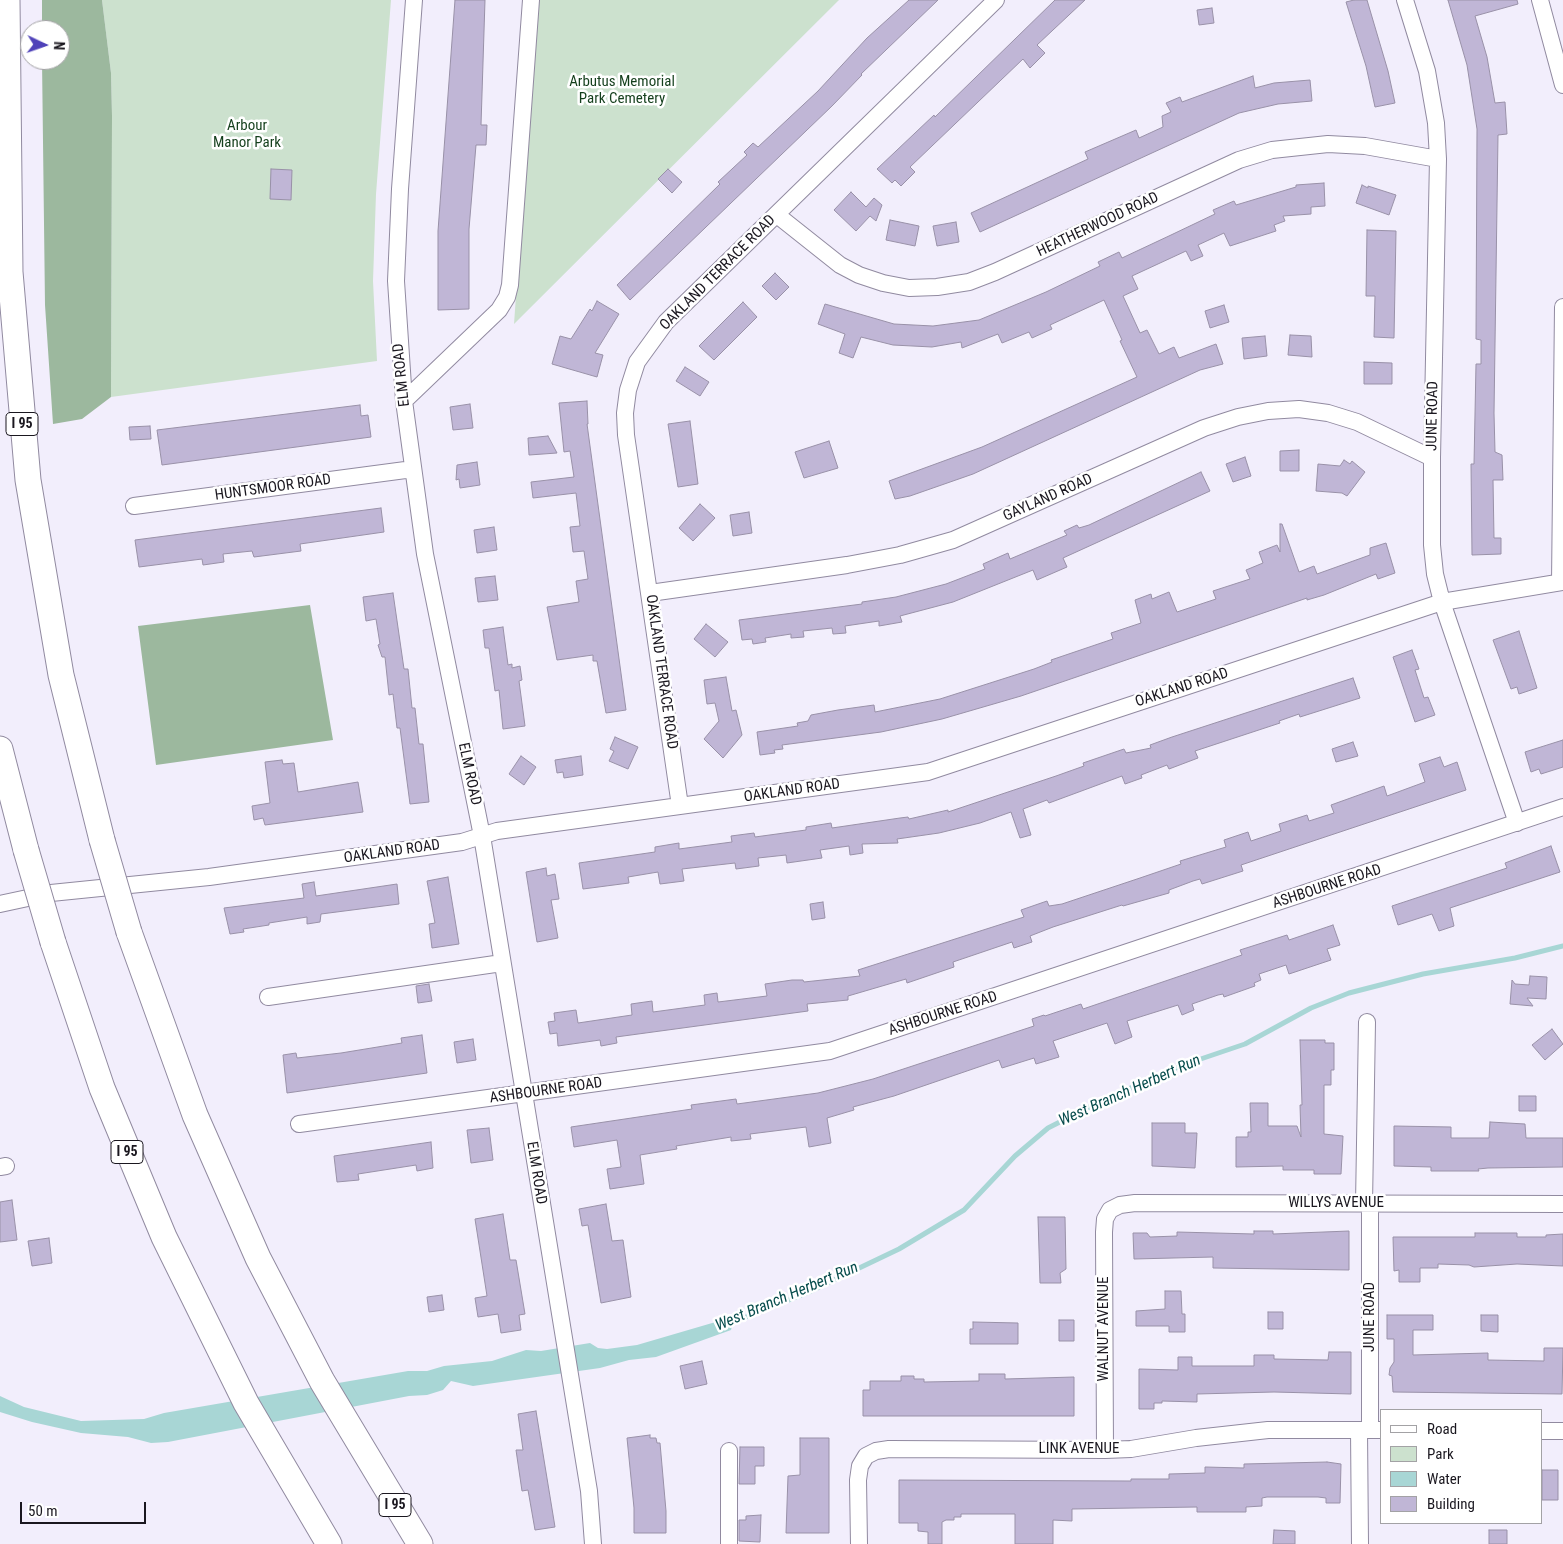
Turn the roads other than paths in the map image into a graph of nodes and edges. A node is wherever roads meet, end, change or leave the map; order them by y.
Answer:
1 (7, 0) edge
2 (414, 0) edge
3 (531, 0) edge
4 (996, 0) edge
5 (1405, 0) edge
6 (1540, 0) edge
7 (1556, 30) edge
8 (1563, 85) edge
9 (1438, 159) junction
10 (777, 215) junction
11 (1563, 307) edge
12 (404, 401) junction
13 (1432, 458) junction
14 (413, 469) junction
15 (134, 506) dead end
16 (1562, 582) edge
17 (650, 593) junction
18 (1442, 602) junction
19 (0, 749) edge
20 (680, 806) junction
21 (1563, 807) edge
22 (1517, 823) junction
23 (482, 836) junction
24 (0, 904) edge
25 (502, 963) junction
26 (268, 997) dead end
27 (1368, 1022) dead end
28 (523, 1094) junction
29 (299, 1124) dead end
30 (1367, 1204) junction
31 (1563, 1204) edge
32 (1110, 1210) joint
33 (1370, 1430) edge
34 (1543, 1430) edge
35 (1563, 1431) edge
36 (1105, 1450) junction
37 (729, 1451) dead end
38 (329, 1544) edge
39 (420, 1544) edge
40 (593, 1544) edge
41 (729, 1544) edge
42 (859, 1544) edge
43 (1360, 1544) edge

1 - 39 highway, I 95, bridge
2 - 12 street, ELM ROAD
3 - 12 street
4 - 10 street, OAKLAND TERRACE ROAD
5 - 9 street, JUNE ROAD
6 - 7 street
7 - 8 street
9 - 10 street, HEATHERWOOD ROAD
9 - 13 street, JUNE ROAD
10 - 17 street, OAKLAND TERRACE ROAD
11 - 16 street
12 - 14 street, ELM ROAD
13 - 17 street, GAYLAND ROAD
13 - 18 street, JUNE ROAD
14 - 15 street, HUNTSMOOR ROAD
14 - 23 street, ELM ROAD
16 - 18 street, OAKLAND ROAD
17 - 20 street, OAKLAND TERRACE ROAD
18 - 20 street, OAKLAND ROAD
18 - 22 street, JUNE ROAD
19 - 38 highway, I 95, bridge
20 - 23 street, OAKLAND ROAD
21 - 22 street, ASHBOURNE ROAD
22 - 28 street, ASHBOURNE ROAD
23 - 24 street, OAKLAND ROAD
23 - 25 street, ELM ROAD
25 - 26 street
25 - 28 street, ELM ROAD
27 - 30 street, JUNE ROAD
28 - 29 street, ASHBOURNE ROAD
28 - 40 street, ELM ROAD
30 - 31 street, WILLYS AVENUE
30 - 32 street, WILLYS AVENUE
30 - 33 street, JUNE ROAD
32 - 36 street, WALNUT AVENUE
33 - 36 street, LINK AVENUE
33 - 43 street, JUNE ROAD
34 - 35 street
36 - 42 street, LINK AVENUE
37 - 41 street

